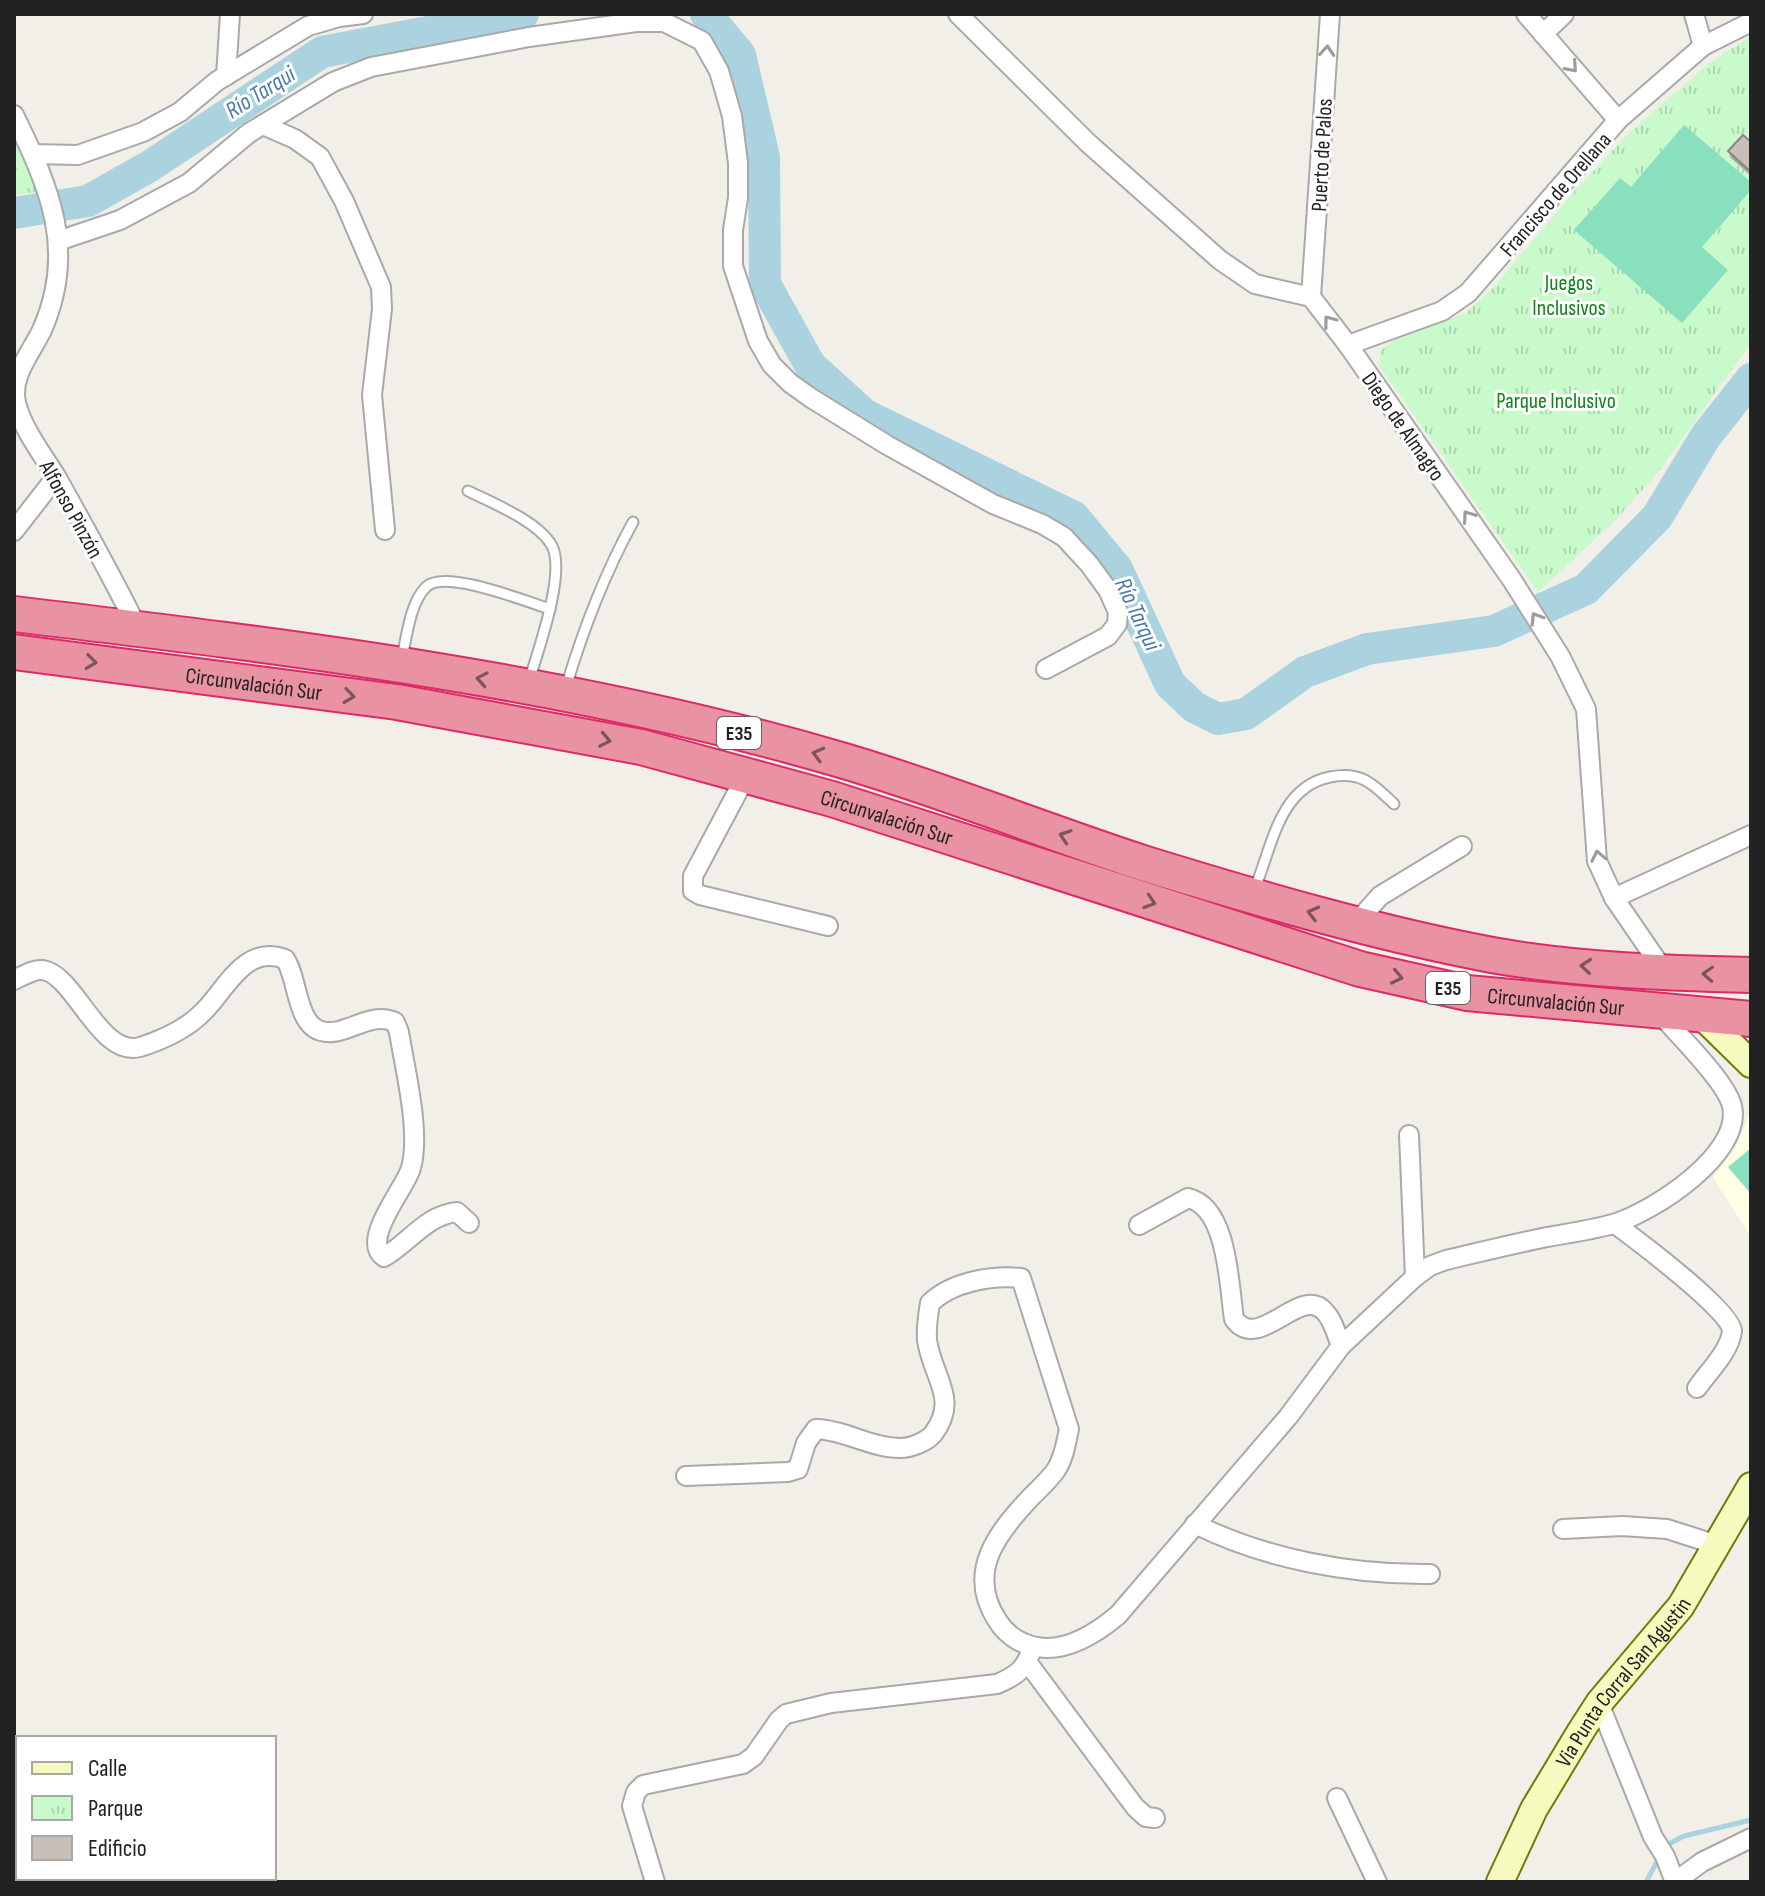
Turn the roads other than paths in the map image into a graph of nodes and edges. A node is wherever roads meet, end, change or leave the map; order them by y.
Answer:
1 (230, 14) edge
2 (363, 14) edge
3 (958, 14) edge
4 (1330, 14) edge
5 (1526, 14) edge
6 (1564, 14) edge
7 (1694, 14) edge
8 (1751, 22) edge
9 (1543, 34) junction
10 (1703, 46) junction
11 (226, 76) junction
12 (14, 115) edge
13 (1618, 120) junction
14 (263, 125) junction
15 (33, 154) junction
16 (58, 241) junction
17 (1311, 297) junction
18 (1348, 345) junction
19 (56, 477) junction
20 (468, 491) dead end
21 (633, 522) dead end
22 (385, 530) dead end
23 (14, 531) edge
24 (550, 609) junction
25 (14, 614) edge
26 (138, 629) junction
27 (14, 652) edge
28 (400, 664) junction
29 (1046, 669) dead end
30 (527, 688) junction
31 (563, 694) junction
32 (746, 776) junction
33 (1394, 804) dead end
34 (1751, 835) edge
35 (1462, 846) dead end
36 (1253, 895) junction
37 (1614, 898) junction
38 (1356, 923) junction
39 (828, 926) dead end
40 (1664, 971) junction
41 (1751, 975) edge
42 (14, 980) edge
43 (1656, 1009) junction
44 (1700, 1014) junction
45 (1751, 1019) edge
46 (1751, 1064) edge
47 (1409, 1135) dead end
48 (469, 1223) dead end
49 (1615, 1224) junction
50 (1139, 1225) dead end
51 (1415, 1277) junction
52 (1341, 1346) junction
53 (1697, 1388) dead end
54 (686, 1476) dead end
55 (1751, 1486) edge
56 (1195, 1524) junction
57 (1563, 1529) dead end
58 (1717, 1545) junction
59 (1430, 1574) dead end
60 (1030, 1656) junction
61 (1599, 1703) junction
62 (1337, 1798) dead end
63 (1155, 1818) dead end
64 (1751, 1838) edge
65 (655, 1882) edge
66 (1377, 1882) edge
67 (1500, 1882) edge

1 - 11 street
2 - 11 street
3 - 17 street
17 -> 4 street, Puerto de Palos
5 - 9 street
6 - 9 street
7 - 10 street
8 - 10 street, Francisco de Orellana
9 -> 13 street
10 - 13 street, Francisco de Orellana
11 - 15 street
12 - 15 street, Alfonso Pinzón
13 - 18 street, Francisco de Orellana
14 - 16 street
14 - 22 street
14 - 29 street
15 - 16 street, Alfonso Pinzón
16 - 19 street, Alfonso Pinzón
18 -> 17 street, Diego de Almagro
37 -> 18 street, Diego de Almagro
19 - 23 street
19 - 26 street, Alfonso Pinzón
20 - 24 lane
21 - 31 lane
24 - 28 lane
24 - 30 lane
25 - 26 highway, Circunvalación Sur / E35
26 - 28 highway, Circunvalación Sur / E35
27 -> 32 highway, Circunvalación Sur / E35
30 -> 28 highway, Circunvalación Sur / E35
30 - 31 highway, Circunvalación Sur / E35
36 -> 31 highway, Circunvalación Sur / E35
32 - 39 street
32 -> 43 highway, Circunvalación Sur / E35
33 - 36 lane
34 - 37 street
35 - 38 street
38 -> 36 highway, Circunvalación Sur / E35
37 - 40 street, Diego de Almagro
40 -> 38 highway, Circunvalación Sur / E35
41 -> 40 highway, Circunvalación Sur / E35
42 - 48 street
43 - 44 highway, Circunvalación Sur / E35
43 - 49 street
44 - 45 highway, Circunvalación Sur / E35
44 - 46 street
47 - 51 street
49 - 51 street
49 - 53 street
50 - 52 street
51 - 52 street
52 - 56 street
54 - 60 street
55 - 58 street, Via Punta Corral San Agustin
56 - 59 street
56 - 60 street
57 - 58 street
58 - 61 street, Via Punta Corral San Agustin
60 - 63 street
60 - 65 street
61 - 64 street
61 - 67 street, Via Punta Corral San Agustin
62 - 66 street

